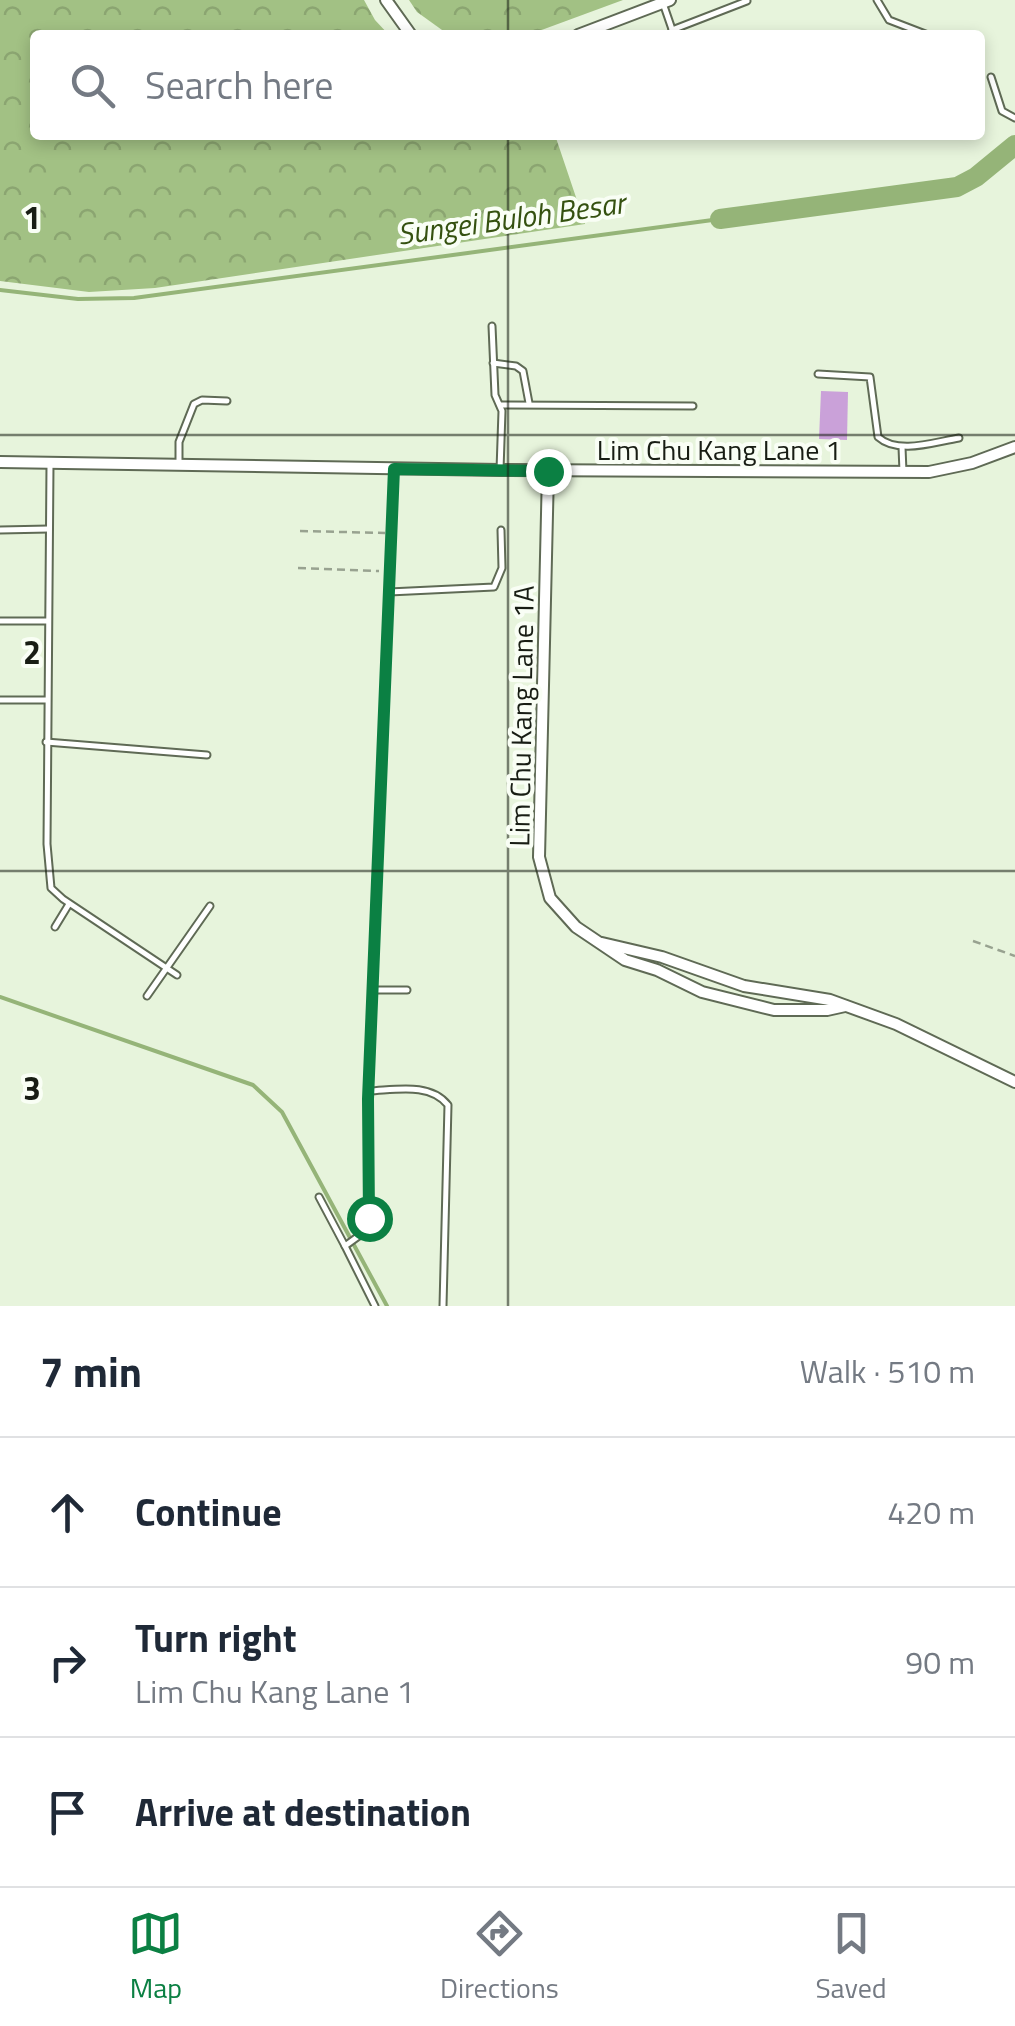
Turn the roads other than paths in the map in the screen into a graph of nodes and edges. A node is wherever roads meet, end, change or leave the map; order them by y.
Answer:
1 (386, 0) edge
2 (877, 0) edge
3 (666, 1) edge
4 (747, 1) edge
5 (407, 30) edge
6 (591, 30) edge
7 (672, 30) edge
8 (680, 30) edge
9 (915, 30) edge
10 (991, 77) dead end
11 (1015, 118) edge
12 (492, 326) dead end
13 (494, 363) junction
14 (818, 374) dead end
15 (227, 401) dead end
16 (529, 403) junction
17 (500, 404) junction
18 (693, 406) dead end
19 (959, 438) dead end
20 (902, 446) junction
21 (1015, 447) edge
22 (0, 462) edge
23 (50, 463) junction
24 (180, 465) junction
25 (394, 469) junction
26 (500, 470) junction
27 (548, 471) junction
28 (903, 472) junction
29 (49, 529) junction
30 (0, 530) edge
31 (501, 530) dead end
32 (390, 592) junction
33 (0, 622) edge
34 (48, 622) junction
35 (0, 700) edge
36 (47, 700) junction
37 (46, 742) junction
38 (207, 755) dead end
39 (70, 904) junction
40 (210, 906) dead end
41 (55, 927) dead end
42 (596, 942) junction
43 (167, 968) junction
44 (177, 975) dead end
45 (374, 990) junction
46 (407, 990) dead end
47 (148, 996) dead end
48 (845, 1006) junction
49 (1015, 1082) edge
50 (369, 1092) junction
51 (319, 1198) dead end
52 (346, 1245) junction
53 (375, 1306) edge
54 (443, 1306) edge

1 - 5 street
2 - 9 lane
3 - 6 street
3 - 7 lane
4 - 8 lane
10 - 11 lane
12 - 13 lane
13 - 16 lane
13 - 17 lane
14 - 20 lane
15 - 24 lane
16 - 17 lane
16 - 18 lane
17 - 26 lane
19 - 20 lane
20 - 28 lane
21 - 28 street, Lim Chu Kang Lane 1
22 - 23 street, Lim Chu Kang Lane 1
23 - 24 street, Lim Chu Kang Lane 1
23 - 29 lane
24 - 25 street, Lim Chu Kang Lane 1
25 - 26 street, Lim Chu Kang Lane 1
25 - 32 lane
26 - 27 street, Lim Chu Kang Lane 1
27 - 28 street, Lim Chu Kang Lane 1
27 - 42 street, Lim Chu Kang Lane 1A
29 - 30 lane
29 - 34 lane
31 - 32 lane
32 - 45 lane
33 - 34 lane
34 - 36 lane
35 - 36 lane
36 - 37 lane
37 - 38 lane
37 - 39 lane
39 - 41 lane
39 - 43 lane
40 - 43 lane
42 - 48 street, Lim Chu Kang Lane 1A
42 - 48 street, Lim Chu Kang Lane 1A
43 - 44 lane
43 - 47 lane
45 - 46 lane
45 - 50 lane
48 - 49 street, Lim Chu Kang Lane 1A
50 - 52 lane
50 - 54 lane
51 - 52 lane
52 - 53 lane

